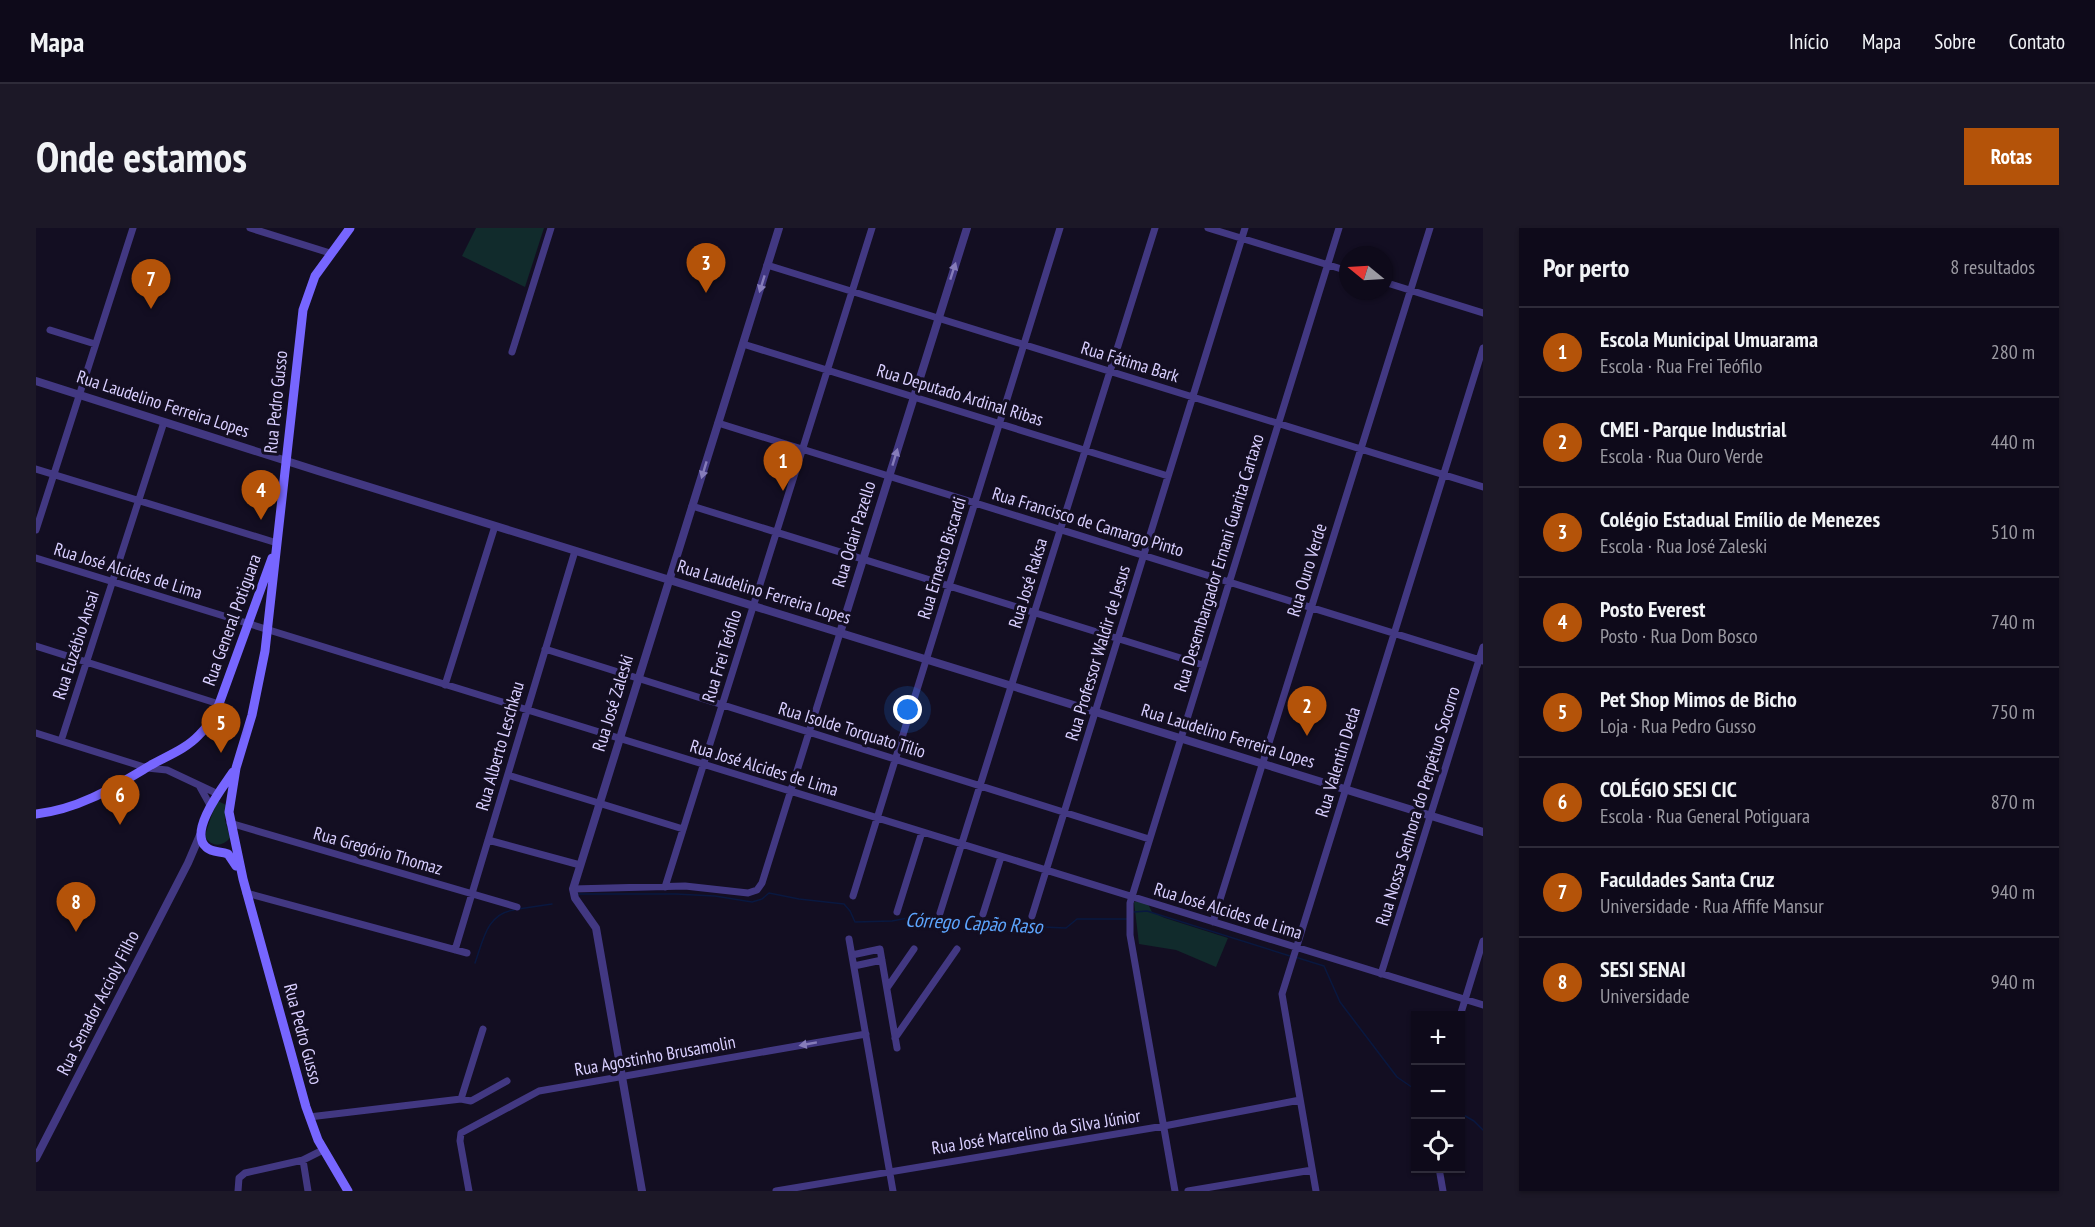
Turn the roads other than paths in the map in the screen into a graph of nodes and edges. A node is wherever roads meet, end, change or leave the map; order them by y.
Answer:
1 (132, 228) edge
2 (250, 228) edge
3 (350, 228) edge
4 (550, 228) edge
5 (779, 228) edge
6 (872, 228) edge
7 (967, 228) edge
8 (1060, 228) edge
9 (1155, 228) edge
10 (1208, 228) edge
11 (1245, 228) edge
12 (1339, 228) edge
13 (1430, 228) edge
14 (1242, 238) junction
15 (330, 253) junction
16 (767, 265) junction
17 (1328, 265) junction
18 (1339, 268) edge
19 (1393, 285) edge
20 (852, 291) junction
21 (1410, 291) junction
22 (1483, 313) edge
23 (938, 318) junction
24 (50, 330) dead end
25 (96, 344) junction
26 (743, 344) junction
27 (1023, 345) junction
28 (1483, 348) edge
29 (512, 352) dead end
30 (827, 370) junction
31 (1110, 371) junction
32 (36, 381) edge
33 (79, 395) junction
34 (914, 397) junction
35 (1193, 397) junction
36 (164, 422) junction
37 (718, 423) junction
38 (999, 423) junction
39 (1278, 424) junction
40 (802, 449) junction
41 (1085, 450) junction
42 (1361, 450) junction
43 (286, 461) junction
44 (36, 469) edge
45 (54, 474) junction
46 (1443, 475) junction
47 (889, 476) junction
48 (1168, 476) junction
49 (1483, 488) edge
50 (139, 501) junction
51 (975, 503) junction
52 (692, 506) junction
53 (495, 526) junction
54 (36, 530) edge
55 (1060, 530) junction
56 (777, 532) junction
57 (277, 543) junction
58 (575, 551) junction
59 (1144, 555) junction
60 (36, 558) edge
61 (863, 559) junction
62 (669, 580) junction
63 (112, 582) junction
64 (1229, 582) junction
65 (949, 586) junction
66 (753, 606) junction
67 (1311, 608) junction
68 (1035, 612) junction
69 (247, 624) junction
70 (267, 631) junction
71 (840, 633) junction
72 (1394, 633) junction
73 (1118, 638) junction
74 (36, 646) edge
75 (1483, 647) edge
76 (545, 649) junction
77 (926, 660) junction
78 (1481, 660) edge
79 (86, 662) junction
80 (1203, 665) junction
81 (638, 678) junction
82 (445, 685) junction
83 (1011, 686) junction
84 (219, 704) junction
85 (722, 705) junction
86 (526, 710) junction
87 (1095, 712) junction
88 (809, 732) junction
89 (36, 733) edge
90 (1180, 738) junction
91 (620, 739) junction
92 (61, 741) junction
93 (895, 759) junction
94 (1262, 764) junction
95 (703, 765) junction
96 (147, 768) junction
97 (236, 768) junction
98 (508, 775) junction
99 (198, 785) junction
100 (980, 786) junction
101 (1346, 790) junction
102 (790, 792) junction
103 (218, 794) junction
104 (230, 799) junction
105 (599, 803) junction
106 (210, 805) junction
107 (1064, 812) junction
108 (36, 814) edge
109 (1430, 816) junction
110 (877, 818) junction
111 (230, 823) junction
112 (683, 829) junction
113 (922, 832) junction
114 (1483, 832) edge
115 (200, 834) junction
116 (1149, 839) junction
117 (488, 840) junction
118 (235, 843) junction
119 (962, 844) junction
120 (216, 851) junction
121 (1001, 856) junction
122 (188, 863) junction
123 (580, 866) junction
124 (1046, 870) junction
125 (243, 879) junction
126 (665, 887) junction
127 (573, 889) junction
128 (246, 893) junction
129 (472, 894) junction
130 (853, 896) dead end
131 (1131, 897) junction
132 (517, 907) dead end
133 (897, 912) dead end
134 (940, 912) dead end
135 (983, 914) dead end
136 (1032, 916) dead end
137 (1213, 922) junction
138 (849, 939) dead end
139 (1483, 941) edge
140 (914, 949) dead end
141 (957, 949) dead end
142 (455, 950) junction
143 (1296, 950) junction
144 (466, 953) dead end
145 (852, 955) junction
146 (882, 960) junction
147 (854, 966) junction
148 (1382, 974) junction
149 (887, 988) junction
150 (1465, 999) junction
151 (1483, 1005) edge
152 (1461, 1011) edge
153 (483, 1029) dead end
154 (866, 1034) junction
155 (895, 1038) junction
156 (897, 1048) dead end
157 (622, 1077) junction
158 (507, 1081) dead end
159 (461, 1099) junction
160 (1300, 1100) junction
161 (309, 1117) junction
162 (1164, 1126) junction
163 (323, 1150) junction
164 (36, 1158) edge
165 (303, 1160) junction
166 (1312, 1170) junction
167 (890, 1172) junction
168 (1440, 1173) edge
169 (238, 1191) edge
170 (308, 1191) edge
171 (348, 1191) edge
172 (469, 1191) edge
173 (642, 1191) edge
174 (776, 1191) edge
175 (893, 1191) edge
176 (1175, 1191) edge
177 (1188, 1191) edge
178 (1316, 1191) edge
179 (1443, 1191) edge

1 - 25 street
2 - 15 street
3 - 15 main road, Rua Pedro Gusso
4 - 29 street
5 - 16 street, Rua José Zaleski
6 - 20 street, Rua Frei Teófilo
23 -> 7 street, Rua Odair Pazello
8 - 27 street, Rua Ernesto Biscardi
9 - 31 street, Rua José Raksa
10 - 14 street
11 - 14 street, Rua Professor Waldir de Jesus
12 - 17 street, Rua Desembargador Ernani Guarita Cartaxo
13 - 21 street, Rua Ouro Verde
14 - 17 street
14 - 35 street, Rua Professor Waldir de Jesus
15 - 43 main road, Rua Pedro Gusso
16 - 20 street, Rua Fátima Bark
16 -> 26 street, Rua José Zaleski
17 - 18 street
17 - 39 street, Rua Desembargador Ernani Guarita Cartaxo
19 - 21 street
20 - 23 street, Rua Fátima Bark
20 - 30 street, Rua Frei Teófilo
21 - 22 street
21 - 42 street, Rua Ouro Verde
23 - 27 street, Rua Fátima Bark
23 - 34 street, Rua Odair Pazello
24 - 25 street
25 - 33 street
26 - 30 street, Rua Deputado Ardinal Ribas
26 - 37 street, Rua José Zaleski
27 - 31 street, Rua Fátima Bark
27 - 38 street, Rua Ernesto Biscardi
28 - 46 street, Rua Valentin Deda
30 - 34 street, Rua Deputado Ardinal Ribas
30 - 40 street, Rua Frei Teófilo
31 - 35 street, Rua Fátima Bark
31 - 41 street, Rua José Raksa
32 - 33 street, Rua Laudelino Ferreira Lopes
33 - 36 street, Rua Laudelino Ferreira Lopes
33 - 45 street
34 - 38 street, Rua Deputado Ardinal Ribas
47 -> 34 street, Rua Odair Pazello
35 - 39 street, Rua Fátima Bark
35 - 48 street, Rua Professor Waldir de Jesus
36 - 43 street, Rua Laudelino Ferreira Lopes
36 - 50 street, Rua Euzébio Ansai
37 - 40 street, Rua Francisco de Camargo Pinto
37 -> 52 street, Rua José Zaleski
38 - 41 street, Rua Deputado Ardinal Ribas
38 - 51 street, Rua Ernesto Biscardi
39 - 42 street, Rua Fátima Bark
39 - 64 street, Rua Desembargador Ernani Guarita Cartaxo
40 - 47 street, Rua Francisco de Camargo Pinto
40 - 56 street, Rua Frei Teófilo
41 - 48 street, Rua Deputado Ardinal Ribas
41 - 55 street, Rua José Raksa
42 - 46 street, Rua Fátima Bark
42 - 67 street, Rua Ouro Verde
43 - 53 street, Rua Laudelino Ferreira Lopes
43 - 57 main road, Rua Pedro Gusso
44 - 45 street
45 - 50 street
45 - 54 street
46 - 49 street, Rua Fátima Bark
46 - 72 street, Rua Valentin Deda
47 - 51 street, Rua Francisco de Camargo Pinto
47 - 61 street, Rua Odair Pazello
48 - 59 street, Rua Professor Waldir de Jesus
50 - 57 street
50 - 63 street, Rua Euzébio Ansai
51 - 55 street, Rua Francisco de Camargo Pinto
51 - 65 street, Rua Ernesto Biscardi
52 - 56 street
52 - 62 street, Rua José Zaleski
53 - 58 street, Rua Laudelino Ferreira Lopes
53 - 82 street
55 - 59 street, Rua Francisco de Camargo Pinto
55 - 68 street, Rua José Raksa
56 - 61 street
56 - 66 street, Rua Frei Teófilo
57 - 69 main road, Rua General Potiguara
57 - 70 main road, Rua Pedro Gusso
58 - 62 street, Rua Laudelino Ferreira Lopes
58 - 76 street, Rua Alberto Leschkau
59 - 64 street, Rua Francisco de Camargo Pinto
59 - 73 street, Rua Professor Waldir de Jesus
60 - 63 street, Rua José Alcides de Lima
61 - 65 street
61 - 71 street, Rua Odair Pazello
62 - 66 street, Rua Laudelino Ferreira Lopes
62 - 81 street, Rua José Zaleski
63 - 69 street, Rua José Alcides de Lima
63 - 79 street, Rua Euzébio Ansai
64 - 67 street, Rua Francisco de Camargo Pinto
64 - 80 street, Rua Desembargador Ernani Guarita Cartaxo
65 - 68 street
65 - 77 street, Rua Ernesto Biscardi
66 - 71 street, Rua Laudelino Ferreira Lopes
66 - 85 street, Rua Frei Teófilo
67 - 72 street, Rua Francisco de Camargo Pinto
67 - 94 street, Rua Ouro Verde
68 - 73 street
68 - 83 street, Rua José Raksa
69 - 70 street, Rua José Alcides de Lima
69 - 84 main road, Rua General Potiguara
70 - 82 street, Rua José Alcides de Lima
70 - 97 main road, Rua Pedro Gusso
71 - 77 street, Rua Laudelino Ferreira Lopes
71 - 88 street, Rua Odair Pazello
72 - 78 street, Rua Francisco de Camargo Pinto
72 - 101 street, Rua Valentin Deda
73 - 80 street
73 - 87 street, Rua Professor Waldir de Jesus
74 - 79 street
75 - 78 street, Rua Nossa Senhora do Perpétuo Socorro
76 - 81 street, Rua Isolde Torquato Tílio
76 - 86 street, Rua Alberto Leschkau
77 - 83 street, Rua Laudelino Ferreira Lopes
77 - 93 street, Rua Ernesto Biscardi
78 - 109 street, Rua Nossa Senhora do Perpétuo Socorro
79 - 84 street
79 - 92 street, Rua Euzébio Ansai
80 - 90 street, Rua Desembargador Ernani Guarita Cartaxo
81 - 85 street, Rua Isolde Torquato Tílio
81 - 91 street, Rua José Zaleski
82 - 86 street, Rua José Alcides de Lima
83 - 87 street, Rua Laudelino Ferreira Lopes
83 - 100 street, Rua José Raksa
84 - 96 main road, Rua General Potiguara
85 - 88 street, Rua Isolde Torquato Tílio
85 - 95 street, Rua Frei Teófilo
86 - 91 street, Rua José Alcides de Lima
86 - 98 street, Rua Alberto Leschkau
87 - 90 street, Rua Laudelino Ferreira Lopes
87 - 107 street, Rua Professor Waldir de Jesus
88 - 93 street, Rua Isolde Torquato Tílio
88 - 102 street, Rua Odair Pazello
89 - 92 street
90 - 94 street, Rua Laudelino Ferreira Lopes
90 - 116 street, Rua Desembargador Ernani Guarita Cartaxo
91 - 95 street, Rua José Alcides de Lima
91 - 105 street, Rua José Zaleski
92 - 96 street
93 - 100 street, Rua Isolde Torquato Tílio
93 - 110 street, Rua Ernesto Biscardi
94 - 101 street, Rua Laudelino Ferreira Lopes
94 - 137 street, Rua Ouro Verde
95 - 102 street, Rua José Alcides de Lima
95 - 112 street, Rua Frei Teófilo
96 - 99 street
96 - 108 main road, Rua General Potiguara
97 - 103 main road, Rua Pedro Gusso
97 - 104 main road, Rua Pedro Gusso
98 - 105 street
98 - 117 street, Rua Alberto Leschkau
99 - 103 street
99 - 106 street
100 - 107 street, Rua Isolde Torquato Tílio
100 - 119 street, Rua José Raksa
101 - 109 street, Rua Laudelino Ferreira Lopes
101 - 143 street, Rua Valentin Deda
102 - 110 street, Rua José Alcides de Lima
102 - 126 street, Rua Odair Pazello
103 - 104 main road
103 - 106 main road, Rua Pedro Gusso
104 - 111 main road, Rua Pedro Gusso
105 - 112 street
105 - 123 street, Rua José Zaleski
106 - 115 main road, Rua Pedro Gusso
107 - 116 street, Rua Isolde Torquato Tílio
107 - 124 street, Rua Professor Waldir de Jesus
109 - 114 street, Rua Laudelino Ferreira Lopes
109 - 148 street, Rua Nossa Senhora do Perpétuo Socorro
110 - 113 street, Rua José Alcides de Lima
110 - 130 street, Rua Ernesto Biscardi
111 - 118 main road, Rua Pedro Gusso
111 - 129 street, Rua Gregório Thomaz
112 - 126 street, Rua Frei Teófilo
113 - 119 street, Rua José Alcides de Lima
113 - 133 street
115 - 120 main road, Rua Pedro Gusso
115 - 122 street, Rua Senador Accioly Filho
116 - 131 street, Rua Desembargador Ernani Guarita Cartaxo
117 - 123 street
117 - 129 street, Rua Alberto Leschkau
118 - 120 main road
118 - 125 main road, Rua Pedro Gusso
119 - 121 street, Rua José Alcides de Lima
119 - 134 street, Rua José Raksa
120 - 122 street
120 - 125 main road, Rua Pedro Gusso
121 - 124 street, Rua José Alcides de Lima
121 - 135 street
122 - 164 street, Rua Senador Accioly Filho
123 - 127 street, Rua José Zaleski
124 - 131 street, Rua José Alcides de Lima
124 - 136 street, Rua Professor Waldir de Jesus
125 - 128 main road, Rua Pedro Gusso
126 - 127 street
127 - 157 street
128 - 142 street
128 - 161 main road, Rua Pedro Gusso
129 - 132 street, Rua Gregório Thomaz
129 - 142 street, Rua Alberto Leschkau
131 - 137 street, Rua José Alcides de Lima
131 - 162 street, Rua Desembargador Ernani Guarita Cartaxo
137 - 143 street, Rua José Alcides de Lima
138 - 145 street
139 - 150 street
140 - 149 street
141 - 155 street
142 - 144 street
143 - 148 street, Rua José Alcides de Lima
143 - 160 street, Rua Valentin Deda
145 - 146 street
145 - 147 street
146 - 147 street
146 - 149 street
147 - 154 street
148 - 150 street, Rua José Alcides de Lima
149 - 155 street
150 - 151 street, Rua José Alcides de Lima
150 - 152 street
153 - 159 street
154 -> 157 street, Rua Agostinho Brusamolin
154 - 167 street
155 - 156 street
157 - 172 street, Rua Agostinho Brusamolin
157 - 173 street
158 - 159 street
159 - 161 street
160 - 162 street, Rua José Marcelino da Silva Júnior
160 - 166 street, Rua Valentin Deda
161 - 163 main road, Rua Pedro Gusso
162 - 167 street, Rua José Marcelino da Silva Júnior
162 - 176 street, Rua Desembargador Ernani Guarita Cartaxo
163 - 165 street
163 - 171 main road, Rua Pedro Gusso
165 - 169 street
165 - 170 street
166 - 177 street
166 - 178 street, Rua Valentin Deda
167 - 174 street, Rua José Marcelino da Silva Júnior
167 - 175 street
168 - 179 street

